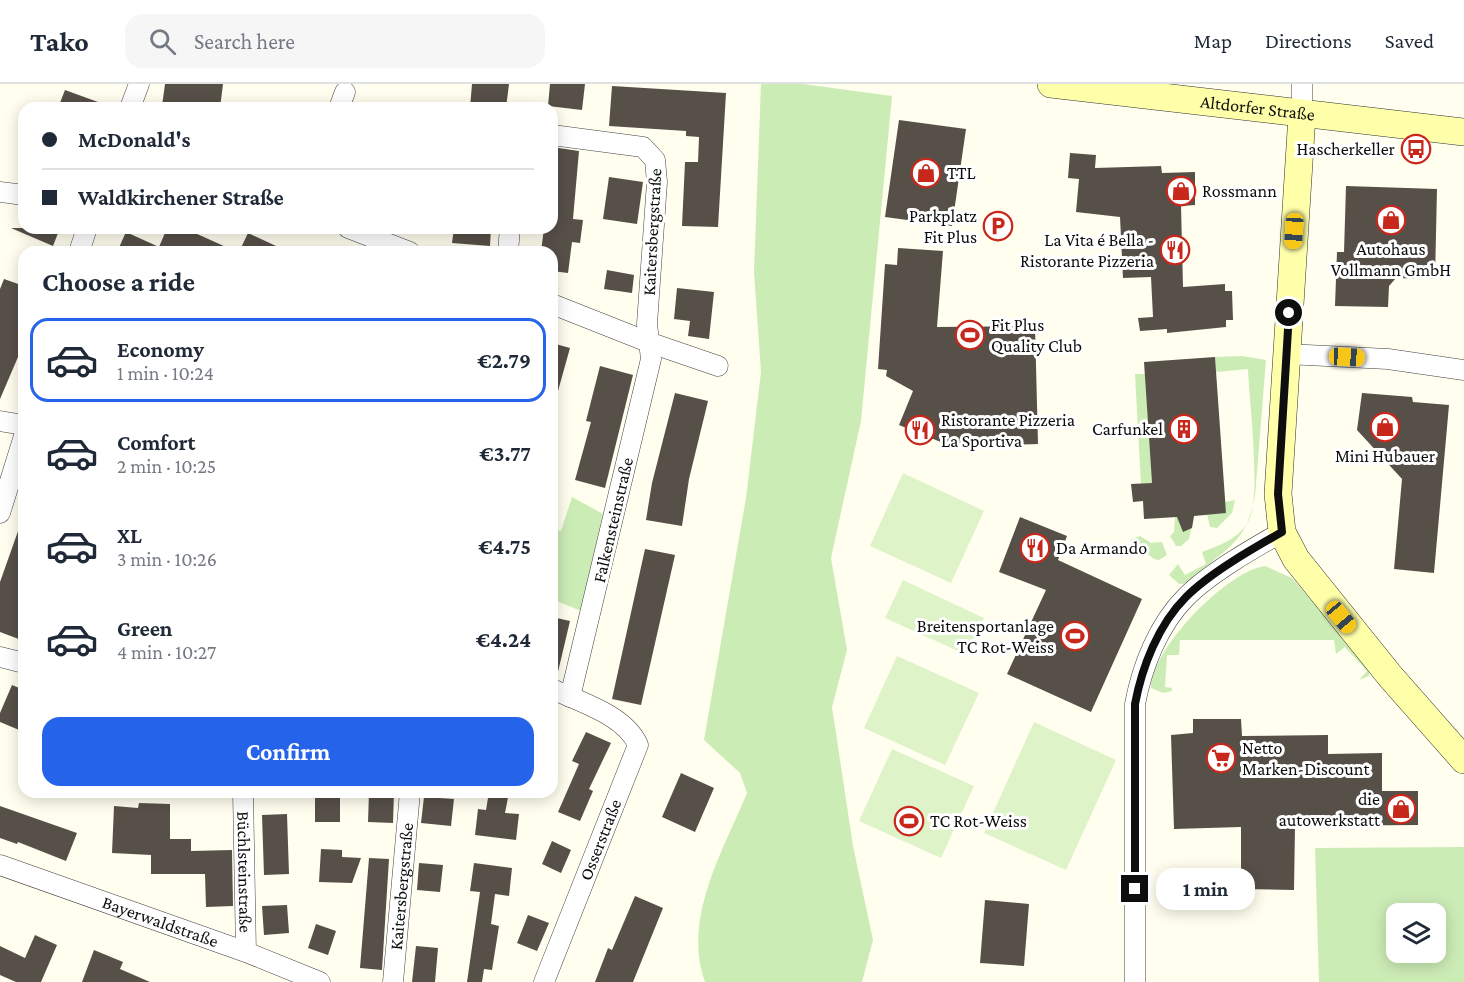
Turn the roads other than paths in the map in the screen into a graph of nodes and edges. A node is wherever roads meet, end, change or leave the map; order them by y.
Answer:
1 (140, 84) edge
2 (1052, 84) edge
3 (1302, 84) edge
4 (132, 102) edge
5 (1302, 115) junction
6 (1464, 132) edge
7 (558, 136) edge
8 (0, 192) edge
9 (18, 194) edge
10 (364, 234) edge
11 (394, 246) edge
12 (558, 306) edge
13 (648, 342) junction
14 (1286, 354) junction
15 (718, 366) dead end
16 (1464, 369) edge
17 (0, 421) edge
18 (18, 424) edge
19 (18, 455) edge
20 (0, 513) edge
21 (1282, 532) junction
22 (0, 657) edge
23 (18, 662) edge
24 (558, 692) edge
25 (570, 698) junction
26 (1464, 760) edge
27 (243, 798) edge
28 (409, 798) edge
29 (0, 865) edge
30 (246, 952) junction
31 (320, 982) edge
32 (393, 982) edge
33 (544, 982) edge
34 (1136, 982) edge

1 - 4 street
2 - 5 main road, Altdorfer Straße
3 - 5 street
5 - 6 main road, Altdorfer Straße
5 - 14 main road
7 - 13 street, Kaitersbergstraße
8 - 9 street
10 - 11 street
12 - 13 street
13 - 15 street
13 - 25 street, Falkensteinstraße
14 - 16 street
14 - 21 main road
17 - 18 street
19 - 20 street
21 - 26 main road
21 - 34 street
22 - 23 street
24 - 25 street
25 - 33 street, Osserstraße
27 - 30 street, Büchlsteinstraße
28 - 32 street, Kaitersbergstraße
29 - 30 street, Bayerwaldstraße
30 - 31 street, Bayerwaldstraße

